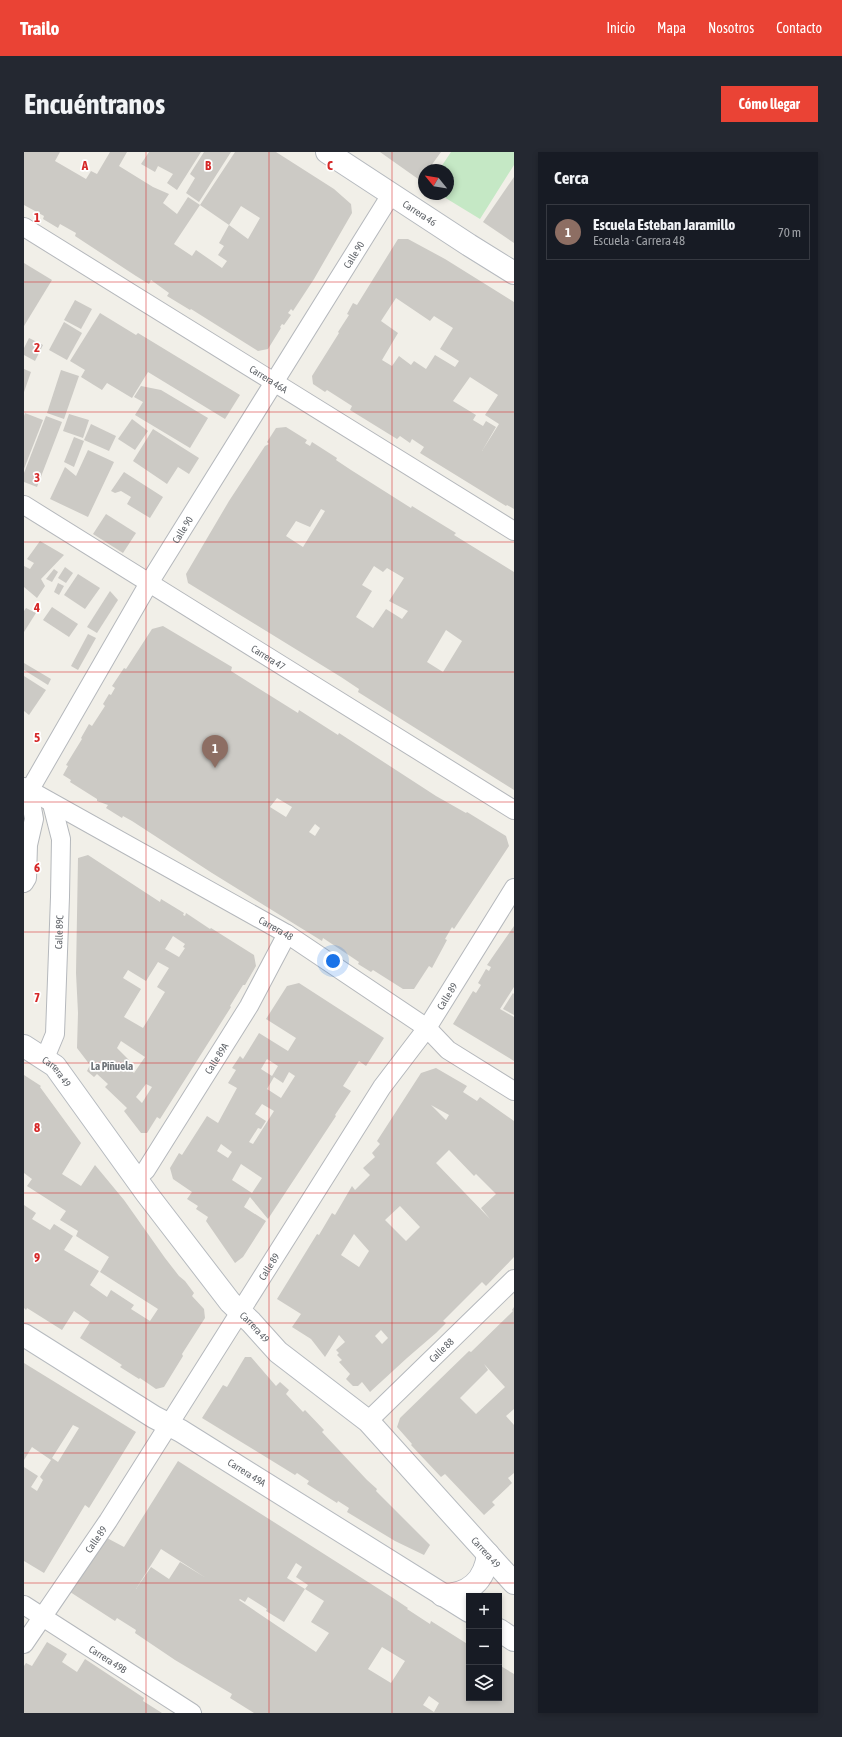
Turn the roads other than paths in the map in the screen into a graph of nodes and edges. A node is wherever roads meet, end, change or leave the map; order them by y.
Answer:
1 (328, 152) edge
2 (392, 193) junction
3 (24, 227) edge
4 (514, 273) edge
5 (274, 382) junction
6 (24, 505) edge
7 (514, 531) edge
8 (149, 583) junction
9 (27, 789) edge
10 (52, 804) junction
11 (514, 810) edge
12 (24, 883) edge
13 (514, 888) edge
14 (287, 934) junction
15 (427, 1028) junction
16 (24, 1046) edge
17 (45, 1058) junction
18 (514, 1091) edge
19 (137, 1178) junction
20 (514, 1279) edge
21 (240, 1312) junction
22 (24, 1335) edge
23 (368, 1421) junction
24 (168, 1425) junction
25 (488, 1554) junction
26 (514, 1583) edge
27 (442, 1595) junction
28 (24, 1605) edge
29 (466, 1609) edge
30 (42, 1617) junction
31 (502, 1632) edge
32 (514, 1640) edge
33 (24, 1644) edge
34 (192, 1713) edge

1 - 2 street, Carrera 46
2 - 4 street, Carrera 46
2 - 5 street, Calle 90
3 - 5 street, Carrera 46A
5 - 7 street, Carrera 46A
5 - 8 street, Calle 90
6 - 8 street, Carrera 47
8 - 9 street, Calle 90
8 - 11 street, Carrera 47
9 - 10 street, Carrera 48
9 - 12 street
10 - 14 street, Carrera 48
10 - 17 street, Calle 89C
13 - 15 street, Calle 89
14 - 15 street, Carrera 48
14 - 19 street, Calle 89A
15 - 18 street, Carrera 48
15 - 21 street, Calle 89
16 - 17 street, Carrera 49
17 - 19 street, Carrera 49
19 - 21 street, Carrera 49
20 - 23 street, Calle 88
21 - 23 street, Carrera 49
21 - 24 street, Calle 89
22 - 24 street, Carrera 49A
23 - 25 street, Carrera 49
24 - 27 street, Carrera 49A
24 - 30 street, Calle 89
25 - 26 street, Carrera 49
25 - 27 street
27 - 29 street, Carrera 49A
28 - 30 street, Carrera 49B
30 - 33 street, Calle 89
30 - 34 street, Carrera 49B
31 - 32 street

